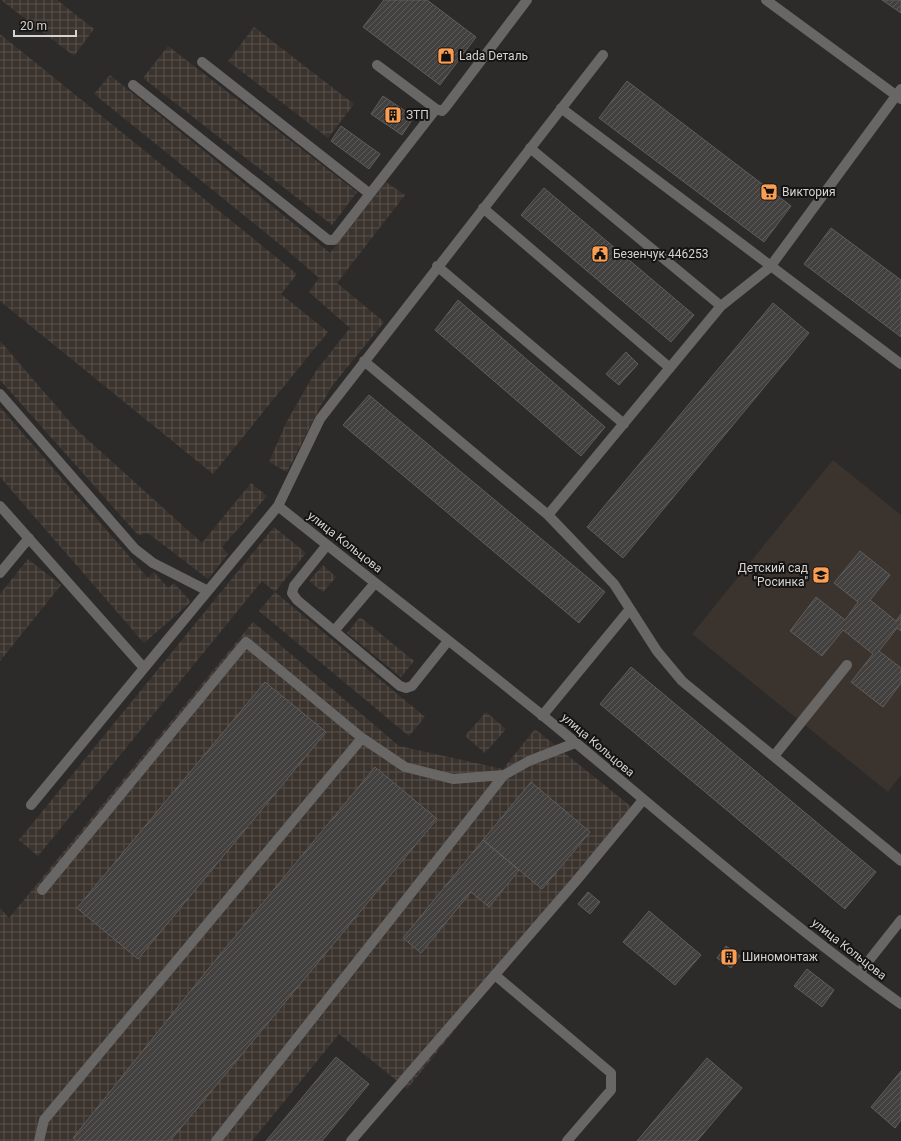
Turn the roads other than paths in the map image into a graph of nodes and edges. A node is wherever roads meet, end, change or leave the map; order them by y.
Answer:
1 (527, 0) edge
2 (766, 0) edge
3 (602, 55) dead end
4 (202, 62) dead end
5 (377, 65) dead end
6 (133, 84) dead end
7 (900, 94) edge
8 (561, 108) junction
9 (436, 109) junction
10 (530, 148) junction
11 (370, 194) junction
12 (483, 208) junction
13 (438, 266) junction
14 (770, 267) junction
15 (721, 306) junction
16 (364, 361) junction
17 (901, 364) edge
18 (670, 368) junction
19 (0, 394) edge
20 (624, 424) junction
21 (0, 506) edge
22 (278, 506) junction
23 (548, 515) junction
24 (29, 538) junction
25 (327, 544) junction
26 (0, 573) edge
27 (375, 583) junction
28 (208, 591) junction
29 (630, 609) junction
30 (334, 631) junction
31 (448, 641) junction
32 (847, 665) dead end
33 (144, 668) junction
34 (542, 716) junction
35 (362, 738) junction
36 (575, 743) junction
37 (774, 756) junction
38 (504, 775) junction
39 (644, 800) junction
40 (31, 805) dead end
41 (901, 862) edge
42 (42, 890) dead end
43 (901, 920) edge
44 (859, 973) junction
45 (495, 975) junction
46 (901, 1004) edge
47 (39, 1141) edge
48 (216, 1141) edge
49 (351, 1141) edge
50 (567, 1141) edge

1 - 9 street
2 - 7 street
3 - 8 street
4 - 11 street
5 - 9 street
6 - 11 street
7 - 14 street
8 - 10 street
8 - 14 street
9 - 11 street
10 - 12 street
10 - 15 street
12 - 13 street
12 - 18 street
13 - 16 street
13 - 20 street
14 - 15 street
14 - 17 street
15 - 18 street
16 - 22 street
16 - 23 street
18 - 20 street
19 - 28 street
20 - 23 street
21 - 24 street
22 - 25 street, улица Кольцова
22 - 28 street
23 - 29 street
24 - 26 street
24 - 33 street
25 - 27 street, улица Кольцова
25 - 30 street
27 - 30 street
27 - 31 street, улица Кольцова
28 - 33 street
29 - 34 street
29 - 37 street
30 - 31 street
31 - 34 street, улица Кольцова
32 - 37 street
33 - 40 street
34 - 36 street, улица Кольцова
35 - 38 street
35 - 42 street
35 - 47 street
36 - 38 street
36 - 39 street, улица Кольцова
37 - 41 street
38 - 48 street
39 - 44 street, улица Кольцова
39 - 45 street
43 - 44 street
44 - 46 street, улица Кольцова
45 - 49 street
45 - 50 street

